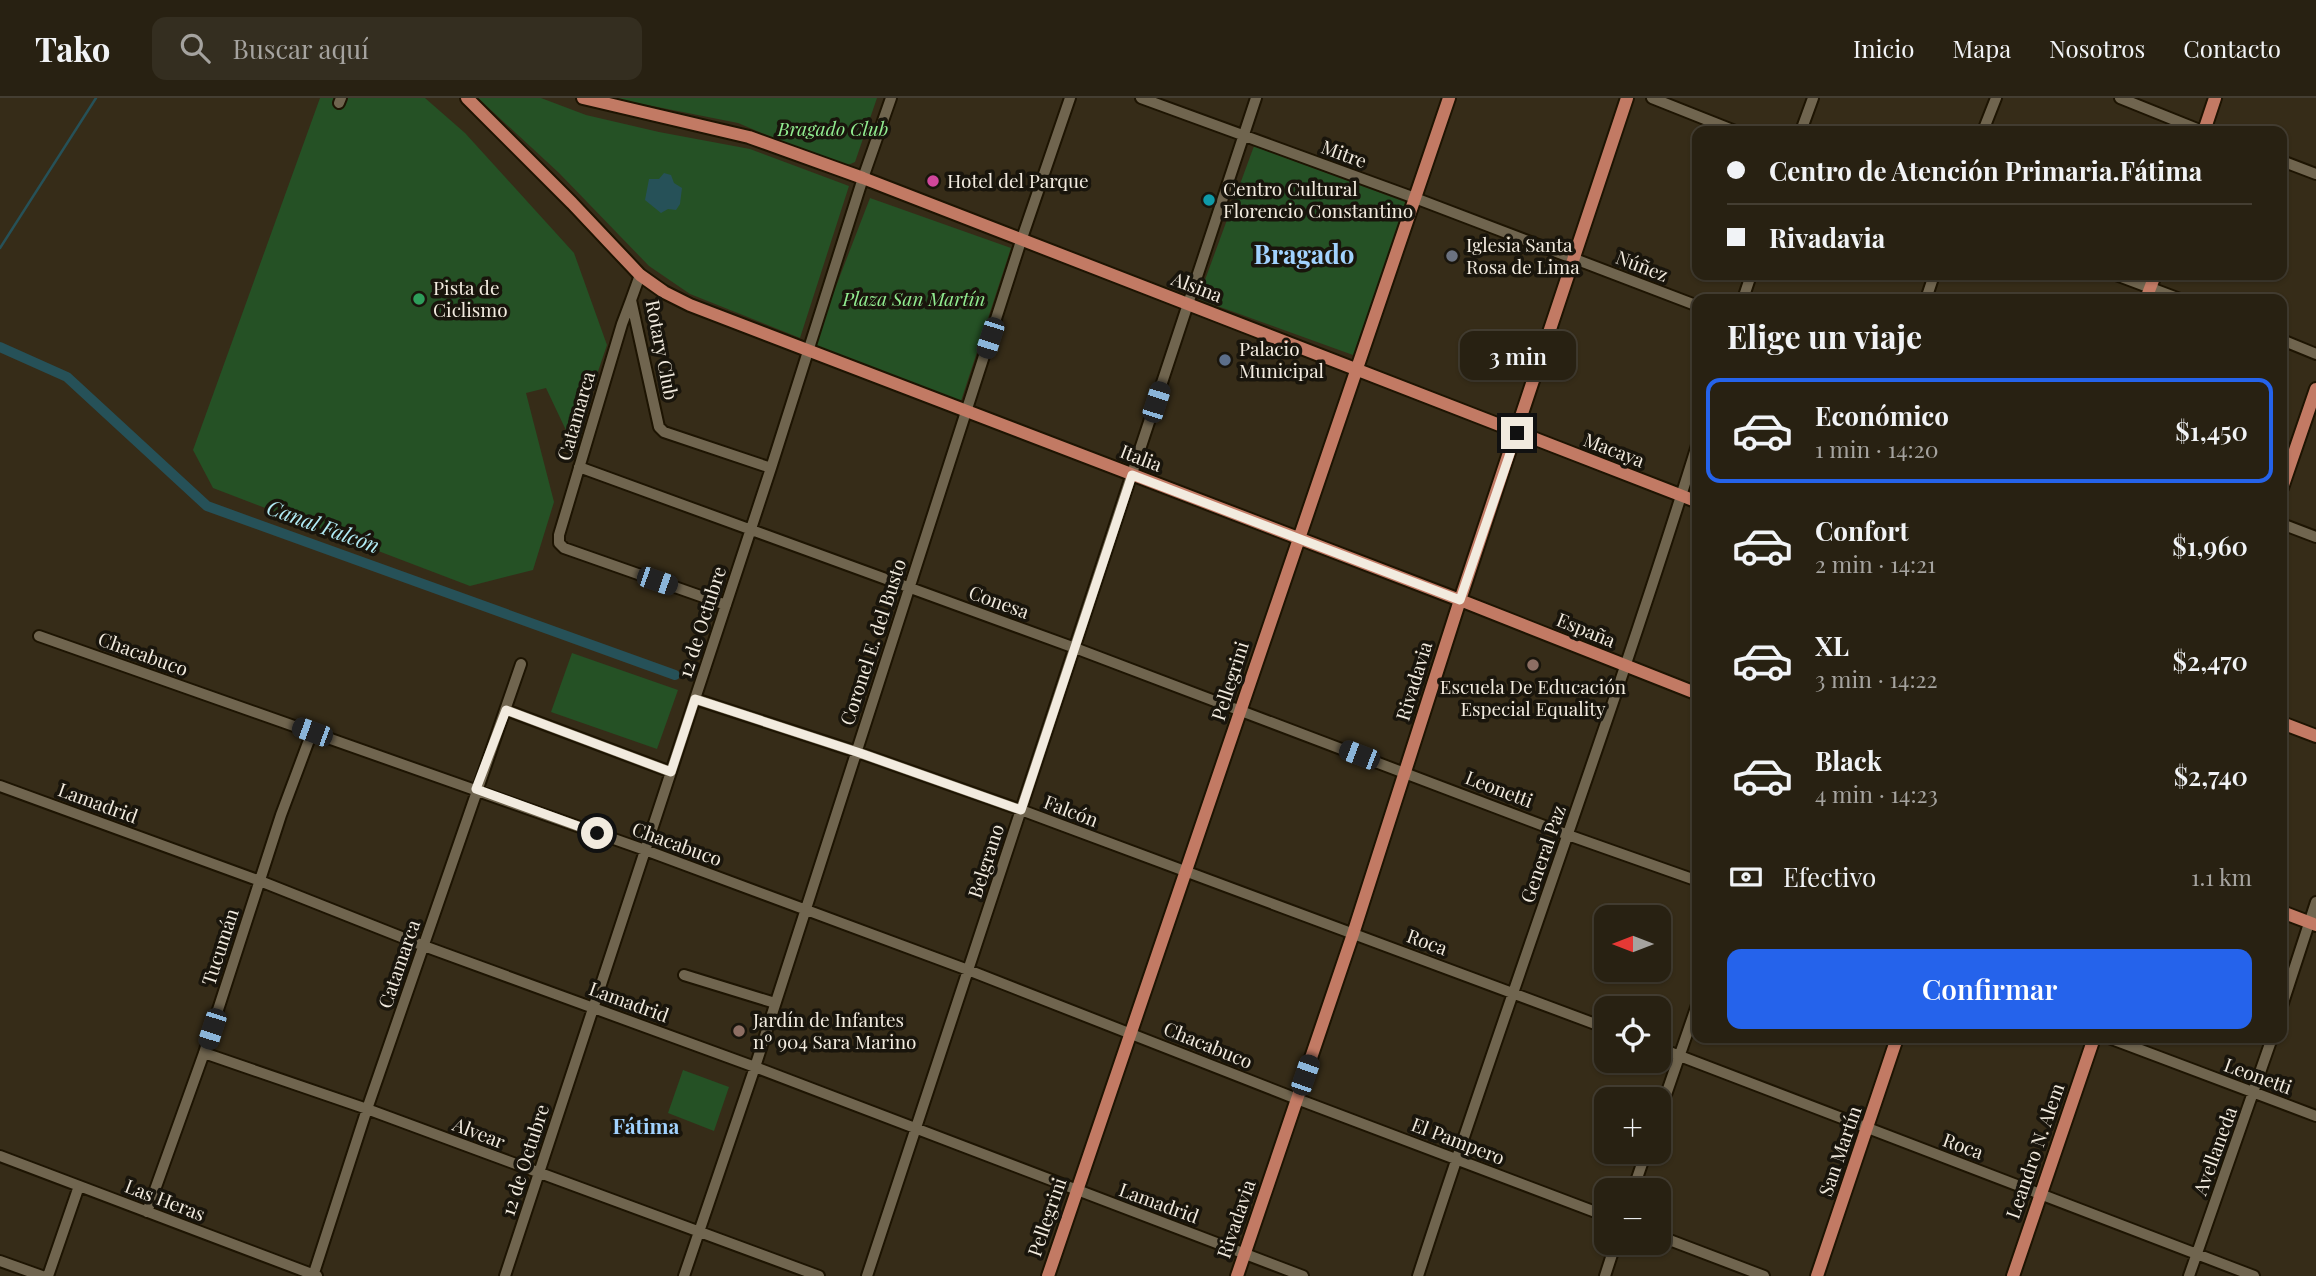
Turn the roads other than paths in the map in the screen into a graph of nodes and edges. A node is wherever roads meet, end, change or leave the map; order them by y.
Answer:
1 (467, 98) edge
2 (583, 98) edge
3 (891, 98) edge
4 (1070, 98) edge
5 (1141, 98) edge
6 (1256, 98) edge
7 (1449, 98) edge
8 (1628, 98) edge
9 (1652, 98) edge
10 (1813, 98) edge
11 (1996, 98) edge
12 (2120, 98) edge
13 (2215, 98) edge
14 (1722, 126) edge
15 (1803, 126) edge
16 (1985, 126) edge
17 (2190, 126) edge
18 (2205, 126) edge
19 (1243, 136) junction
20 (2287, 163) edge
21 (2316, 174) edge
22 (863, 178) junction
23 (1415, 198) junction
24 (1021, 241) junction
25 (1574, 258) junction
26 (640, 275) junction
27 (2130, 280) edge
28 (2150, 287) edge
29 (2168, 294) edge
30 (631, 300) junction
31 (1188, 304) junction
32 (1692, 304) edge
33 (2287, 342) edge
34 (809, 350) junction
35 (2316, 354) edge
36 (1357, 370) junction
37 (2316, 389) edge
38 (966, 411) junction
39 (1517, 433) junction
40 (1692, 461) edge
41 (579, 467) junction
42 (771, 468) junction
43 (2287, 473) edge
44 (1132, 475) junction
45 (1681, 495) junction
46 (1692, 500) edge
47 (2287, 526) edge
48 (751, 529) junction
49 (1298, 537) junction
50 (2316, 537) edge
51 (909, 587) junction
52 (1460, 600) junction
53 (726, 605) junction
54 (39, 636) dead end
55 (1075, 648) junction
56 (521, 664) dead end
57 (1624, 666) junction
58 (1692, 692) edge
59 (695, 699) junction
60 (506, 710) junction
61 (1241, 710) junction
62 (2287, 725) edge
63 (312, 732) junction
64 (2316, 736) edge
65 (857, 752) junction
66 (671, 772) junction
67 (1406, 773) junction
68 (0, 786) edge
69 (476, 789) junction
70 (1021, 810) junction
71 (1568, 835) junction
72 (645, 850) junction
73 (1186, 873) junction
74 (1692, 879) edge
75 (260, 881) junction
76 (2316, 902) edge
77 (804, 910) junction
78 (2287, 914) edge
79 (2312, 923) edge
80 (1353, 934) junction
81 (424, 946) junction
82 (968, 970) junction
83 (684, 975) dead end
84 (1513, 992) junction
85 (2287, 992) edge
86 (775, 1003) junction
87 (594, 1007) junction
88 (1692, 1019) edge
89 (1594, 1023) edge
90 (1130, 1033) junction
91 (1895, 1043) edge
92 (2092, 1043) edge
93 (2122, 1043) edge
94 (2270, 1043) edge
95 (1671, 1052) edge
96 (204, 1054) junction
97 (1679, 1055) junction
98 (755, 1067) junction
99 (1668, 1087) edge
100 (2254, 1094) junction
101 (1297, 1099) junction
102 (367, 1109) junction
103 (2316, 1116) edge
104 (917, 1128) junction
105 (1868, 1129) junction
106 (0, 1156) edge
107 (1456, 1160) junction
108 (538, 1174) junction
109 (79, 1186) junction
110 (1077, 1191) junction
111 (2041, 1194) junction
112 (147, 1212) junction
113 (1594, 1212) edge
114 (698, 1233) junction
115 (1671, 1241) edge
116 (1245, 1254) junction
117 (2196, 1254) junction
118 (1612, 1255) edge
119 (0, 1261) edge
120 (42, 1276) edge
121 (48, 1276) edge
122 (315, 1276) edge
123 (505, 1276) edge
124 (684, 1276) edge
125 (819, 1276) edge
126 (867, 1276) edge
127 (1048, 1276) edge
128 (1237, 1276) edge
129 (1303, 1276) edge
130 (1418, 1276) edge
131 (1605, 1276) edge
132 (1764, 1276) edge
133 (1817, 1276) edge
134 (2013, 1276) edge
135 (2189, 1276) edge
136 (2254, 1276) edge

1 - 26 main road, Italia
2 - 22 main road, Alsina
3 - 22 street, 12 de Octubre
4 - 24 street, Coronel E. del Busto
5 - 19 street, Mitre
6 - 19 street, Belgrano
7 - 23 main road, Pellegrini
8 - 25 main road, Rivadavia
9 - 14 street
10 - 15 street
11 - 16 street
12 - 17 street
13 - 18 main road
19 - 23 street, Mitre
19 - 31 street, Belgrano
20 - 21 street
22 - 24 main road, Alsina
22 - 34 street, 12 de Octubre
23 - 25 street, Mitre
23 - 36 main road, Pellegrini
24 - 31 main road, Alsina
24 - 38 street, Coronel E. del Busto
25 - 32 street, Núñez
25 - 39 main road, Rivadavia
26 - 30 street, Rotary Club
26 - 34 main road, Italia
27 - 28 street
28 - 29 street
30 - 41 street, Catamarca
30 - 42 street, Rotary Club
31 - 36 main road, Alsina
31 - 44 street, Belgrano
33 - 35 street
34 - 38 main road, Italia
34 - 42 street, 12 de Octubre
36 - 39 main road, Alsina
36 - 49 main road, Pellegrini
37 - 43 main road
38 - 44 main road, Italia
38 - 51 street, Coronel E. del Busto
39 - 45 main road, Macaya
39 - 52 main road, Rivadavia
40 - 45 street, General Paz
41 - 48 street, Conesa
41 - 53 street, Catamarca
42 - 48 street, 12 de Octubre
44 - 49 main road, Italia
44 - 55 street, Belgrano
45 - 46 main road, Macaya
45 - 57 street, General Paz
47 - 50 street
48 - 51 street, Conesa
48 - 53 street, 12 de Octubre
49 - 52 main road, Italia
49 - 61 main road, Pellegrini
51 - 55 street, Conesa
51 - 65 street, Coronel E. del Busto
52 - 57 main road, España
52 - 67 main road, Rivadavia
53 - 59 street, 12 de Octubre
54 - 63 street, Chacabuco
55 - 61 street, Conesa
55 - 70 street, Belgrano
56 - 60 street, Catamarca
57 - 58 main road, España
57 - 71 street, General Paz
59 - 65 street, Falcón
59 - 66 street, 12 de Octubre
60 - 66 street
60 - 69 street, Catamarca
61 - 67 street, Conesa
61 - 73 main road, Pellegrini
62 - 64 main road
63 - 69 street, Chacabuco
63 - 75 street, Tucumán
65 - 70 street, Falcón
65 - 77 street, Coronel E. del Busto
66 - 72 street, 12 de Octubre
67 - 71 street, Leonetti
67 - 80 main road, Rivadavia
68 - 75 street, Lamadrid
69 - 72 street, Chacabuco
69 - 81 street, Catamarca
70 - 73 street, Falcón
70 - 82 street, Belgrano
71 - 74 street, Leonetti
71 - 84 street, General Paz
72 - 77 street, Chacabuco
72 - 87 street, 12 de Octubre
73 - 80 street, Falcón
73 - 90 main road, Pellegrini
75 - 81 street, Lamadrid
75 - 96 street, Tucumán
76 - 79 street
77 - 82 street, Chacabuco
77 - 86 street, Coronel E. del Busto
78 - 79 main road
79 - 85 street
80 - 84 street, Roca
80 - 101 main road, Rivadavia
81 - 87 street, Lamadrid
81 - 102 street, Catamarca
82 - 90 street, Chacabuco
82 - 104 street, Belgrano
83 - 86 street
84 - 89 street, Roca
84 - 107 street, General Paz
86 - 98 street, Coronel E. del Busto
87 - 98 street, Lamadrid
87 - 108 street, 12 de Octubre
88 - 97 street
90 - 101 street, Chacabuco
90 - 110 main road, Pellegrini
91 - 105 main road, San Martín
92 - 111 main road, Leandro N. Alem
93 - 100 street, Leonetti
94 - 100 street, Avellaneda
95 - 97 street, Roca
96 - 102 street, Alvear
96 - 112 street, Tucumán
97 - 99 street
97 - 105 street, Roca
98 - 104 street, Lamadrid
98 - 114 street, Coronel E. del Busto
100 - 103 street, Leonetti
100 - 117 street, Avellaneda
101 - 107 street, El Pampero
101 - 116 main road, Rivadavia
102 - 108 street, Alvear
102 - 122 street, Catamarca
104 - 110 street, Lamadrid
104 - 126 street, Belgrano
105 - 111 street, Roca
105 - 133 main road, San Martín
106 - 109 street, Las Heras
107 - 113 street, El Pampero
107 - 130 street, General Paz
108 - 114 street, Alvear
108 - 123 street, 12 de Octubre
109 - 112 street, Las Heras
109 - 121 street
110 - 116 street, Lamadrid
110 - 127 main road, Pellegrini
111 - 117 street, Roca
111 - 134 main road, Leandro N. Alem
112 - 122 street, Las Heras
114 - 124 street, Coronel E. del Busto
114 - 125 street, Alvear
115 - 132 street
116 - 128 main road, Rivadavia
116 - 129 street, Lamadrid
117 - 135 street, Avellaneda
117 - 136 street, Roca
118 - 131 street
119 - 120 street

